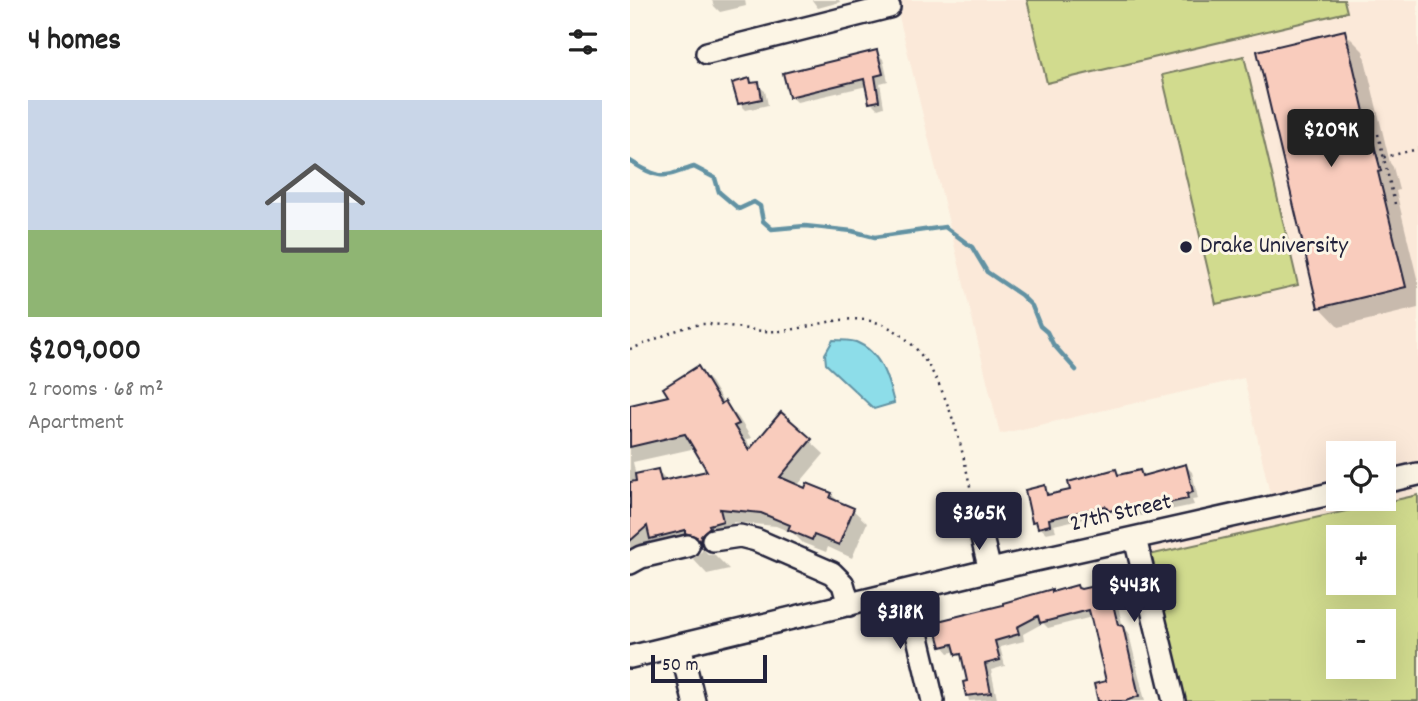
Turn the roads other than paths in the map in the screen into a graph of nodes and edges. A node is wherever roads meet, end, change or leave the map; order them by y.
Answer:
1 (890, 10) edge
2 (707, 53) dead end
3 (1418, 474) edge
4 (1396, 479) edge
5 (1326, 495) edge
6 (965, 511) road end
7 (1135, 538) junction
8 (713, 540) dead end
9 (688, 546) dead end
10 (630, 563) edge
11 (990, 571) junction
12 (907, 590) junction
13 (849, 605) junction
14 (680, 645) junction
15 (630, 657) edge
16 (694, 701) edge
17 (933, 701) edge
18 (1174, 701) edge

1 - 2 street
3 - 4 street
5 - 7 street, 27th Street
6 - 11 street
7 - 11 street, 27th Street
7 - 18 street
8 - 13 street
9 - 10 street
11 - 12 street, 27th Street
12 - 13 street, 27th Street
12 - 17 street
13 - 14 street, 27th Street
14 - 15 street, 27th Street
14 - 16 street

